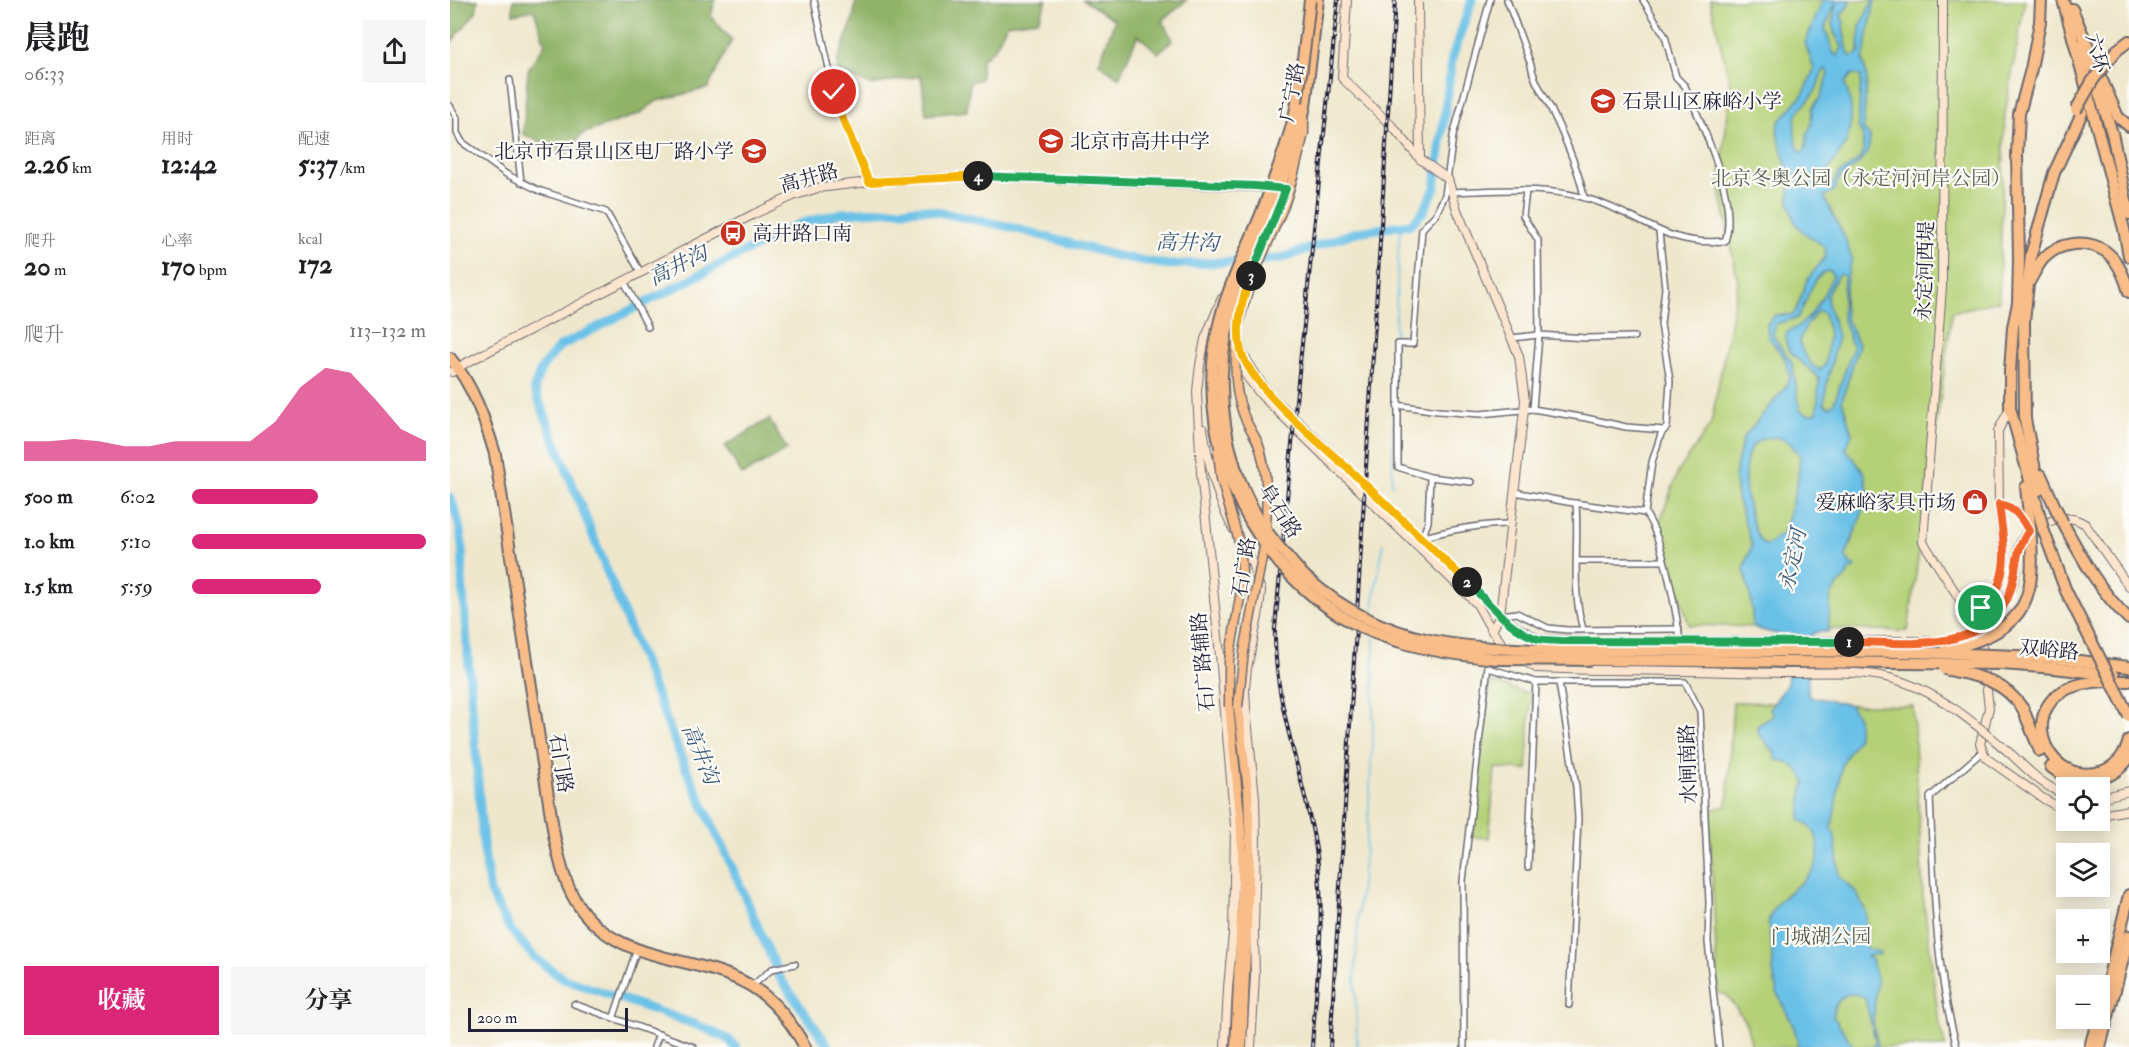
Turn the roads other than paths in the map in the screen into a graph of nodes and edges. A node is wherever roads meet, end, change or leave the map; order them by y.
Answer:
1 (814, 0) edge
2 (1308, 0) edge
3 (1319, 0) edge
4 (1347, 0) edge
5 (1418, 0) edge
6 (1490, 0) edge
7 (1508, 0) edge
8 (1643, 0) edge
9 (1943, 0) edge
10 (2041, 0) edge
11 (2068, 3) edge
12 (2129, 41) edge
13 (2122, 51) edge
14 (510, 80) dead end
15 (450, 106) edge
16 (1305, 106) junction
17 (2079, 111) junction
18 (2129, 126) edge
19 (457, 127) junction
20 (450, 128) edge
21 (1420, 159) junction
22 (1448, 179) junction
23 (521, 182) junction
24 (869, 182) junction
25 (1270, 187) junction
26 (1286, 189) junction
27 (1526, 190) junction
28 (1451, 192) junction
29 (1584, 198) junction
30 (2129, 214) edge
31 (1659, 232) junction
32 (2129, 256) edge
33 (641, 273) junction
34 (1230, 280) junction
35 (626, 285) junction
36 (2028, 285) junction
37 (2129, 292) edge
38 (2018, 303) junction
39 (648, 327) dead end
40 (1539, 335) junction
41 (1634, 337) dead end
42 (1511, 338) junction
43 (1226, 339) junction
44 (450, 358) edge
45 (454, 370) edge
46 (1398, 405) junction
47 (2010, 408) junction
48 (1533, 409) junction
49 (1524, 411) junction
50 (1215, 427) junction
51 (1664, 430) junction
52 (2027, 454) junction
53 (1430, 477) junction
54 (1213, 482) junction
55 (1471, 482) dead end
56 (1202, 484) junction
57 (1515, 492) junction
58 (1576, 503) junction
59 (1999, 504) junction
60 (1645, 513) junction
61 (2037, 513) junction
62 (1511, 524) junction
63 (2029, 531) junction
64 (1422, 538) junction
65 (1578, 561) junction
66 (1663, 561) junction
67 (2129, 587) edge
68 (2069, 590) junction
69 (1500, 615) junction
70 (1970, 615) junction
71 (2129, 619) edge
72 (1583, 629) junction
73 (1492, 631) junction
74 (1681, 635) junction
75 (1764, 651) junction
76 (1926, 659) junction
77 (1748, 662) junction
78 (2055, 663) junction
79 (2129, 667) edge
80 (1488, 669) junction
81 (1690, 671) junction
82 (2129, 679) edge
83 (1536, 682) junction
84 (1685, 682) junction
85 (1559, 683) junction
86 (2129, 702) edge
87 (1233, 707) junction
88 (2129, 716) edge
89 (2129, 740) edge
90 (1983, 751) junction
91 (2129, 758) edge
92 (2070, 777) edge
93 (2097, 777) junction
94 (2129, 791) edge
95 (2056, 792) edge
96 (2110, 796) edge
97 (2056, 806) edge
98 (2129, 810) edge
99 (2110, 813) edge
100 (1528, 867) dead end
101 (2129, 895) edge
102 (2129, 936) edge
103 (636, 952) junction
104 (1247, 952) junction
105 (795, 964) dead end
106 (2109, 975) edge
107 (750, 988) junction
108 (1238, 999) junction
109 (574, 1004) dead end
110 (1569, 1005) dead end
111 (614, 1016) junction
112 (2095, 1029) edge
113 (659, 1034) junction
114 (654, 1047) edge
115 (694, 1047) edge
116 (799, 1047) edge
117 (805, 1047) edge
118 (1225, 1047) edge
119 (1230, 1047) edge
120 (1235, 1047) edge
121 (1242, 1047) edge
122 (1249, 1047) edge
123 (1464, 1047) edge
124 (1719, 1047) edge
125 (1958, 1047) edge
126 (2090, 1047) edge
127 (2100, 1047) edge

1 - 24 street
2 - 25 street, 广宁路
2 - 50 highway, 阜石路, bridge
3 - 16 highway, 阜石路
3 - 26 street, 广宁路
4 - 21 street
5 - 21 street
6 - 22 street
7 - 29 street
8 - 31 street
9 - 70 street, 永定河西堤
10 - 38 highway
11 - 18 highway
11 - 30 highway, 六环
11 - 32 highway, 六环
12 - 13 highway
13 - 17 highway
14 - 23 street
15 - 19 street
16 - 75 highway, 阜石路, bridge
16 - 87 main road, 石广路, bridge
17 - 36 highway
17 - 38 highway
19 - 20 street
19 - 23 street
21 - 22 street
22 - 28 street
22 - 46 street
23 - 33 street
24 - 25 street, 高井路
24 - 33 street, 高井路
25 - 26 street, 高井路
25 - 34 street, bridge
26 - 64 street, bridge
27 - 28 street
27 - 29 street
27 - 40 street
28 - 42 street
29 - 31 street
31 - 51 street
33 - 35 street, 高井路
34 - 43 street
34 - 56 street, 石广路辅路
35 - 39 street
35 - 45 street, 高井路
36 - 37 highway
36 - 52 highway
38 - 47 highway
40 - 41 street
40 - 42 street
40 - 48 street
42 - 49 street
43 - 54 street, 石广路辅路
43 - 73 street
44 - 45 highway, 石门路
45 - 103 highway, 石门路
46 - 49 street
46 - 53 street
47 - 52 highway
47 - 59 street
48 - 49 street
48 - 51 street
49 - 57 street
50 - 77 highway, 阜石路, bridge
50 - 87 main road, 石广路, bridge
51 - 60 street
52 - 61 highway
52 - 71 highway, bridge
53 - 55 street
53 - 64 street
54 - 56 street
54 - 122 street, 石广路辅路
56 - 118 street, 石广路辅路
57 - 58 street
57 - 62 street
58 - 60 street
58 - 65 street
59 - 63 street
59 - 70 street
60 - 66 street
61 - 68 highway
61 - 76 highway, bridge
62 - 64 street
62 - 69 street
63 - 67 street
63 - 74 street, bridge
64 - 69 street
65 - 66 street
65 - 72 street
66 - 74 street
68 - 86 highway, bridge
68 - 88 highway, bridge
69 - 72 street
69 - 73 street
69 - 74 street, bridge
70 - 90 street
72 - 74 street
73 - 80 street
73 - 81 street, bridge
74 - 75 highway, bridge
74 - 84 street
75 - 76 highway, 双峪路, bridge
76 - 77 highway, 双峪路, bridge
76 - 78 highway, 双峪路, bridge
76 - 92 highway, bridge
77 - 81 highway, bridge
78 - 79 highway, 双峪路
78 - 82 highway, 双峪路
80 - 83 street
80 - 123 street
81 - 95 street, bridge
82 - 93 highway
83 - 85 street
83 - 100 street
84 - 85 street
84 - 124 street, 水闸南路
85 - 110 street
87 - 104 main road, 石广路
87 - 108 main road, 石广路
89 - 93 highway
90 - 97 street
90 - 125 street
91 - 93 highway
94 - 96 street
98 - 99 street
101 - 106 highway
102 - 127 highway
103 - 107 highway, 石门路
103 - 111 street
104 - 121 main road, 石广路
104 - 122 main road
105 - 107 street
107 - 116 highway, 石门路
107 - 117 highway, 石门路
108 - 119 main road
108 - 120 main road, 石广路
109 - 111 street
111 - 113 street
112 - 126 highway
113 - 114 street
113 - 115 street

